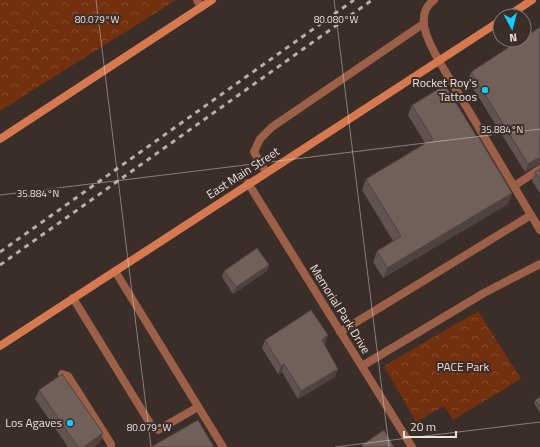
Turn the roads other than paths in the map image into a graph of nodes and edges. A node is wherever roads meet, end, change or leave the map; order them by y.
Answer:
1 (197, 0) edge
2 (212, 0) edge
3 (434, 0) edge
4 (532, 0) edge
5 (201, 7) junction
6 (520, 8) edge
7 (423, 24) junction
8 (492, 26) edge
9 (439, 61) junction
10 (0, 139) edge
11 (540, 169) edge
12 (266, 172) junction
13 (248, 183) junction
14 (514, 186) junction
15 (531, 215) junction
16 (540, 230) edge
17 (540, 264) edge
18 (115, 271) junction
19 (74, 298) junction
20 (340, 332) junction
21 (0, 346) edge
22 (362, 366) junction
23 (62, 374) edge
24 (198, 407) junction
25 (111, 447) edge
26 (222, 447) edge
27 (412, 447) edge

1 - 5 street
2 - 5 main road
3 - 7 street
4 - 6 main road
5 - 10 main road
7 - 9 street
7 - 12 street
8 - 9 main road, East Main Street
9 - 12 main road, East Main Street
9 - 14 street
11 - 14 street
12 - 13 main road, East Main Street
13 - 18 main road, East Main Street
13 - 20 street, Memorial Park Drive
14 - 15 street
15 - 16 street
15 - 20 street
17 - 22 street
18 - 19 main road, East Main Street
18 - 24 street
19 - 21 main road, East Main Street
19 - 24 street
20 - 22 street, Memorial Park Drive
22 - 27 street, Memorial Park Drive
23 - 25 street
24 - 26 street

